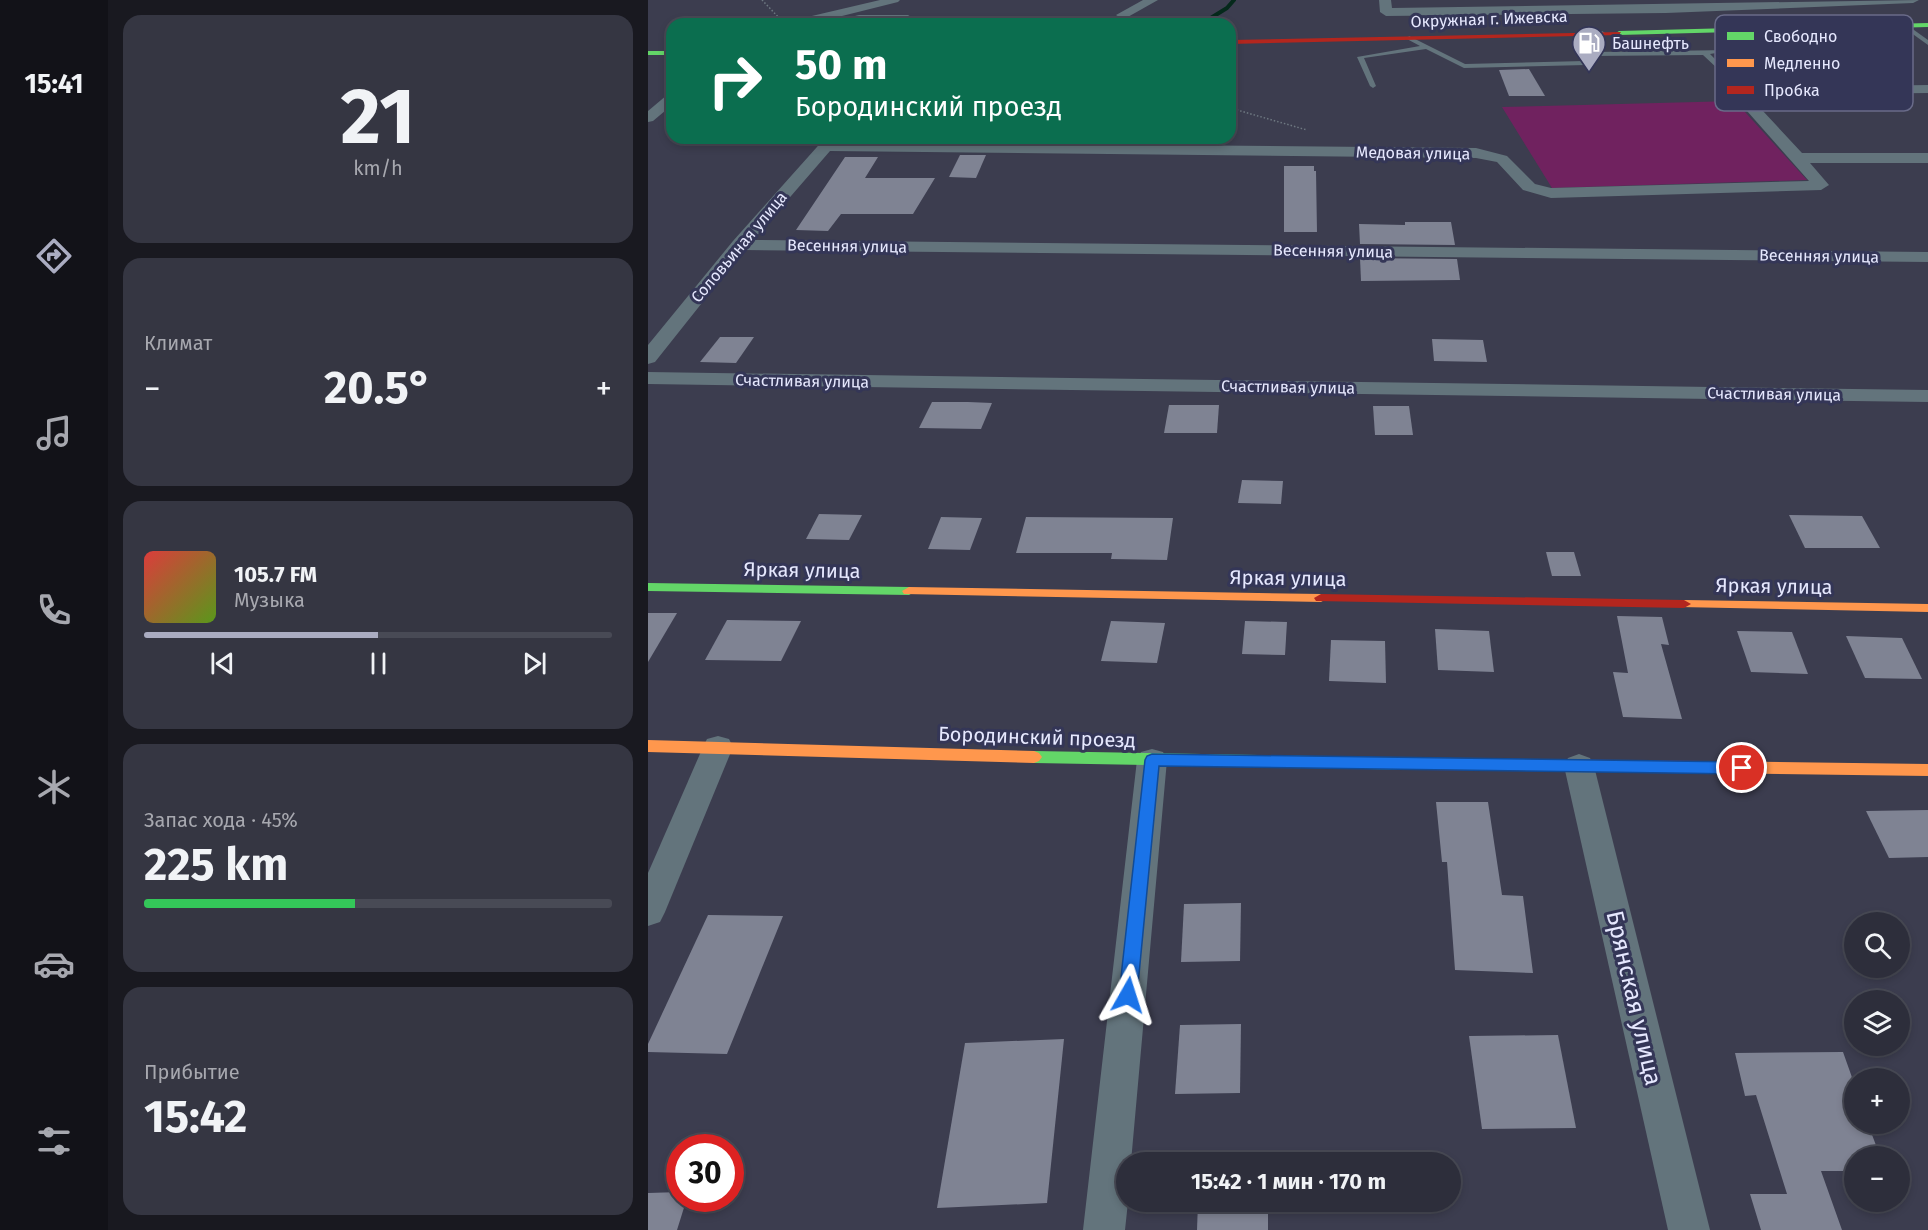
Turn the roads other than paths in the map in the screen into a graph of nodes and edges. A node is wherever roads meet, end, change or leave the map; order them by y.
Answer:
1 (894, 0) edge
2 (1152, 0) edge
3 (1769, 0) edge
4 (1905, 0) edge
5 (1784, 5) junction
6 (1385, 6) edge
7 (1122, 15) dead end
8 (821, 18) edge
9 (1928, 25) edge
10 (1913, 26) edge
11 (1715, 30) edge
12 (1913, 32) edge
13 (1602, 33) junction
14 (1405, 38) junction
15 (1236, 42) edge
16 (1928, 43) edge
17 (1427, 47) junction
18 (1715, 51) edge
19 (648, 53) edge
20 (666, 53) edge
21 (1706, 53) junction
22 (1591, 54) junction
23 (1715, 63) edge
24 (1373, 86) dead end
25 (1913, 89) edge
26 (1928, 89) edge
27 (666, 104) edge
28 (1755, 111) edge
29 (648, 118) edge
30 (828, 144) edge
31 (947, 144) edge
32 (1798, 158) junction
33 (1928, 158) edge
34 (738, 245) junction
35 (1928, 257) edge
36 (648, 358) edge
37 (648, 378) edge
38 (1928, 396) edge
39 (648, 587) edge
40 (1928, 608) edge
41 (648, 746) edge
42 (718, 747) junction
43 (1152, 760) junction
44 (1579, 766) junction
45 (1928, 770) edge
46 (648, 912) edge
47 (1104, 1230) edge
48 (1689, 1230) edge

1 - 8 street
2 - 7 street
3 - 5 street
4 - 5 street
5 - 6 street
6 - 14 street
9 - 10 street, Окружная г. Ижевска
11 - 13 street, Окружная г. Ижевска
12 - 16 lane
13 - 14 street, Окружная г. Ижевска
13 - 22 lane
14 - 15 street, Окружная г. Ижевска
14 - 17 lane
17 - 22 lane
17 - 24 lane
18 - 21 lane
19 - 20 street
21 - 22 lane
21 - 23 lane
25 - 26 street
27 - 29 street
28 - 32 street
30 - 34 street, Соловьиная улица
31 - 32 street, Медовая улица
32 - 33 street
34 - 35 street, Весенняя улица
34 - 36 street, Соловьиная улица
37 - 38 street, Счастливая улица
39 - 40 street, Яркая улица
41 - 42 street, Бородинский проезд
42 - 43 street, Бородинский проезд
42 - 46 street
43 - 44 street, Бородинский проезд
43 - 47 street
44 - 45 street, Бородинский проезд
44 - 48 street, Брянская улица

